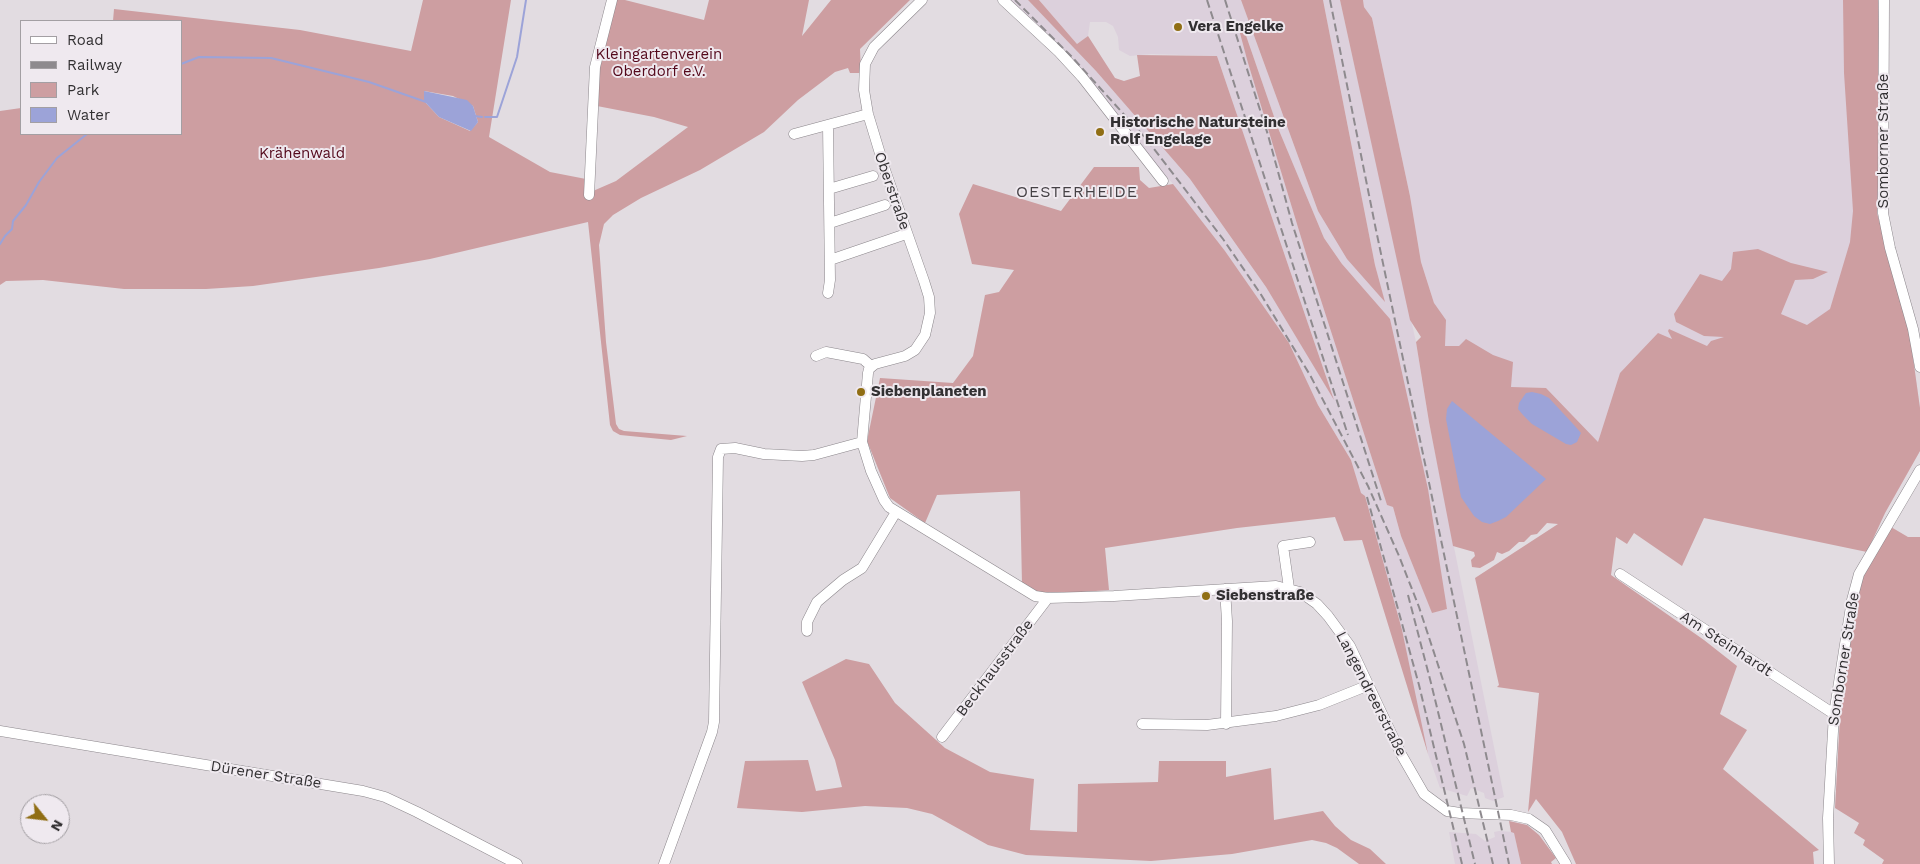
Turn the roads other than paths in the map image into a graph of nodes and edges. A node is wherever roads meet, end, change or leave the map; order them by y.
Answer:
1 (612, 0) edge
2 (922, 0) edge
3 (1003, 0) edge
4 (1884, 0) edge
5 (868, 114) junction
6 (828, 125) junction
7 (794, 134) dead end
8 (878, 174) junction
9 (1163, 181) dead end
10 (829, 189) junction
11 (589, 195) dead end
12 (885, 205) dead end
13 (830, 223) junction
14 (906, 234) junction
15 (830, 260) junction
16 (828, 293) dead end
17 (1916, 328) edge
18 (816, 356) dead end
19 (871, 366) junction
20 (1920, 367) edge
21 (862, 442) junction
22 (1920, 470) edge
23 (896, 512) junction
24 (1310, 542) dead end
25 (1620, 574) dead end
26 (1289, 588) junction
27 (1224, 589) junction
28 (1048, 598) junction
29 (807, 631) dead end
30 (1368, 685) junction
31 (1834, 714) junction
32 (1142, 724) dead end
33 (1226, 724) junction
34 (0, 731) edge
35 (942, 737) dead end
36 (517, 864) edge
37 (664, 864) edge
38 (1566, 864) edge
39 (1829, 864) edge

1 - 11 street
2 - 5 street, Oberstraße
3 - 9 street
4 - 17 street, Somborner Straße
5 - 6 street
5 - 8 street, Oberstraße
6 - 7 street
6 - 10 street
8 - 10 street
8 - 14 street, Oberstraße
10 - 13 street
12 - 13 street
13 - 15 street
14 - 15 street
14 - 19 street, Oberstraße
15 - 16 street
17 - 20 street, Somborner Straße
18 - 19 street
19 - 21 street
21 - 23 street
21 - 37 street
22 - 31 street, Somborner Straße
23 - 28 street
23 - 29 street
24 - 26 street
25 - 31 street, Am Steinhardt
26 - 27 street, Langendreerstraße
26 - 30 street, Langendreerstraße
27 - 28 street, Langendreerstraße
27 - 33 street
28 - 35 street, Beckhausstraße
30 - 33 street
30 - 38 street, Langendreerstraße
31 - 39 street, Somborner Straße
32 - 33 street
34 - 36 street, Dürener Straße

